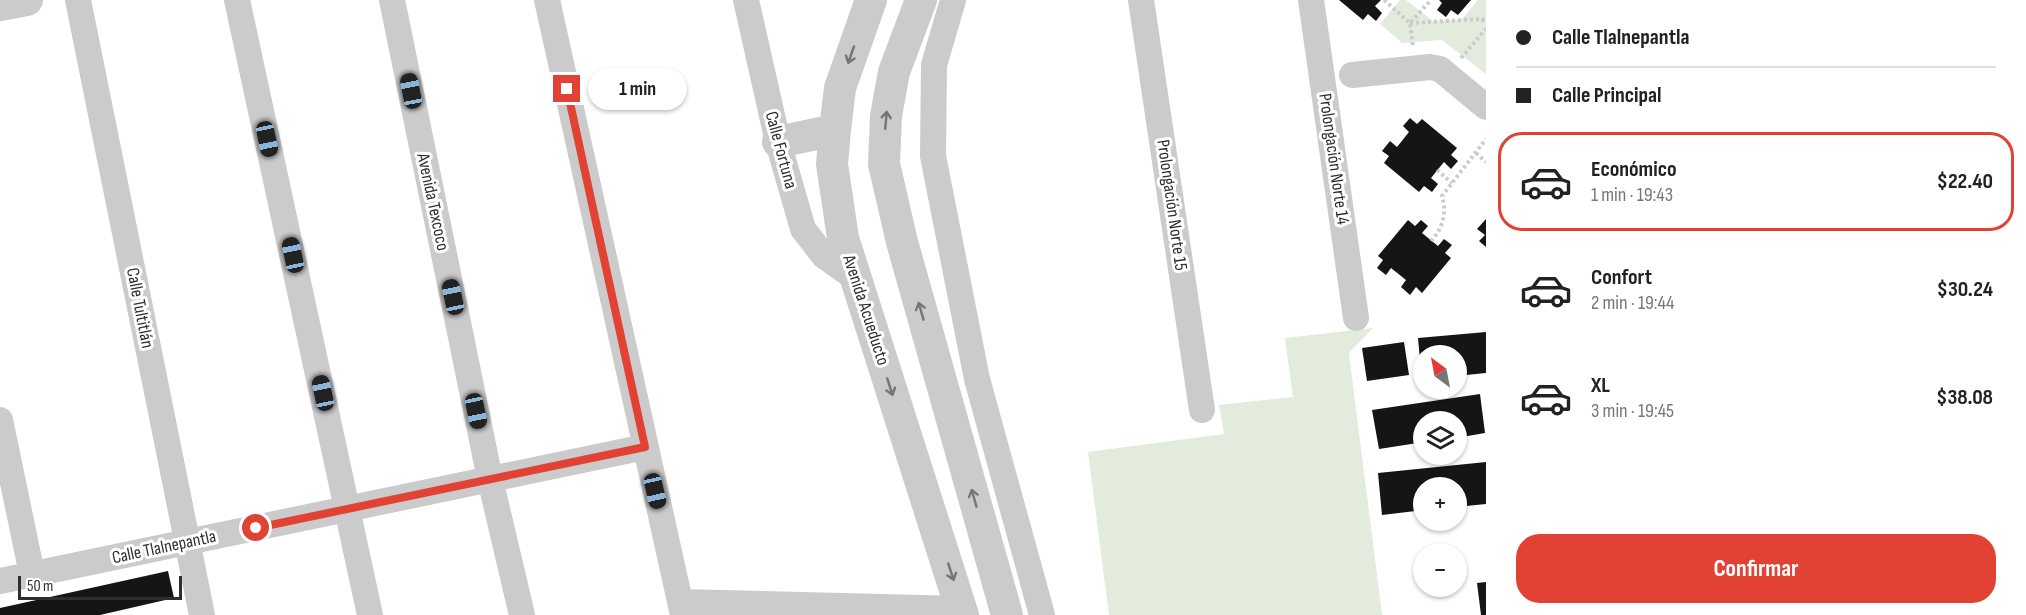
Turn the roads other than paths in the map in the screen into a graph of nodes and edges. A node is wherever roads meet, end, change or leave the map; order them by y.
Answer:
1 (27, 0) edge
2 (78, 0) edge
3 (237, 0) edge
4 (392, 0) edge
5 (547, 0) edge
6 (746, 0) edge
7 (871, 0) edge
8 (921, 0) edge
9 (953, 0) edge
10 (1141, 0) edge
11 (1311, 0) edge
12 (0, 5) edge
13 (1352, 75) dead end
14 (1486, 107) edge
15 (835, 130) junction
16 (778, 142) junction
17 (855, 278) junction
18 (1356, 318) dead end
19 (1202, 410) dead end
20 (0, 420) edge
21 (645, 447) junction
22 (490, 479) junction
23 (348, 509) junction
24 (187, 542) junction
25 (32, 574) junction
26 (0, 581) edge
27 (681, 608) edge
28 (962, 612) edge
29 (202, 615) edge
30 (370, 615) edge
31 (522, 615) edge
32 (1007, 615) edge
33 (1042, 615) edge

1 - 12 street
2 - 24 street, Calle Tultitlán
3 - 23 street
4 - 22 street, Avenida Texcoco
5 - 21 street
6 - 16 street, Calle Fortuna
7 -> 15 street, Avenida Acueducto
32 -> 8 street
9 - 33 street
10 - 19 street, Prolongación Norte 15
11 - 18 street, Prolongación Norte 14
13 - 14 street
15 - 16 street
15 - 17 street, Avenida Acueducto
16 - 17 street, Calle Fortuna
17 -> 28 street, Avenida Acueducto
20 - 25 street
21 - 22 street, Calle Tlalnepantla
21 - 27 street
22 - 23 street, Calle Tlalnepantla
22 - 31 street, Avenida Texcoco
23 - 24 street, Calle Tlalnepantla
23 - 30 street
24 - 25 street, Calle Tlalnepantla
24 - 29 street, Calle Tultitlán
25 - 26 street, Calle Tlalnepantla
27 - 28 street

